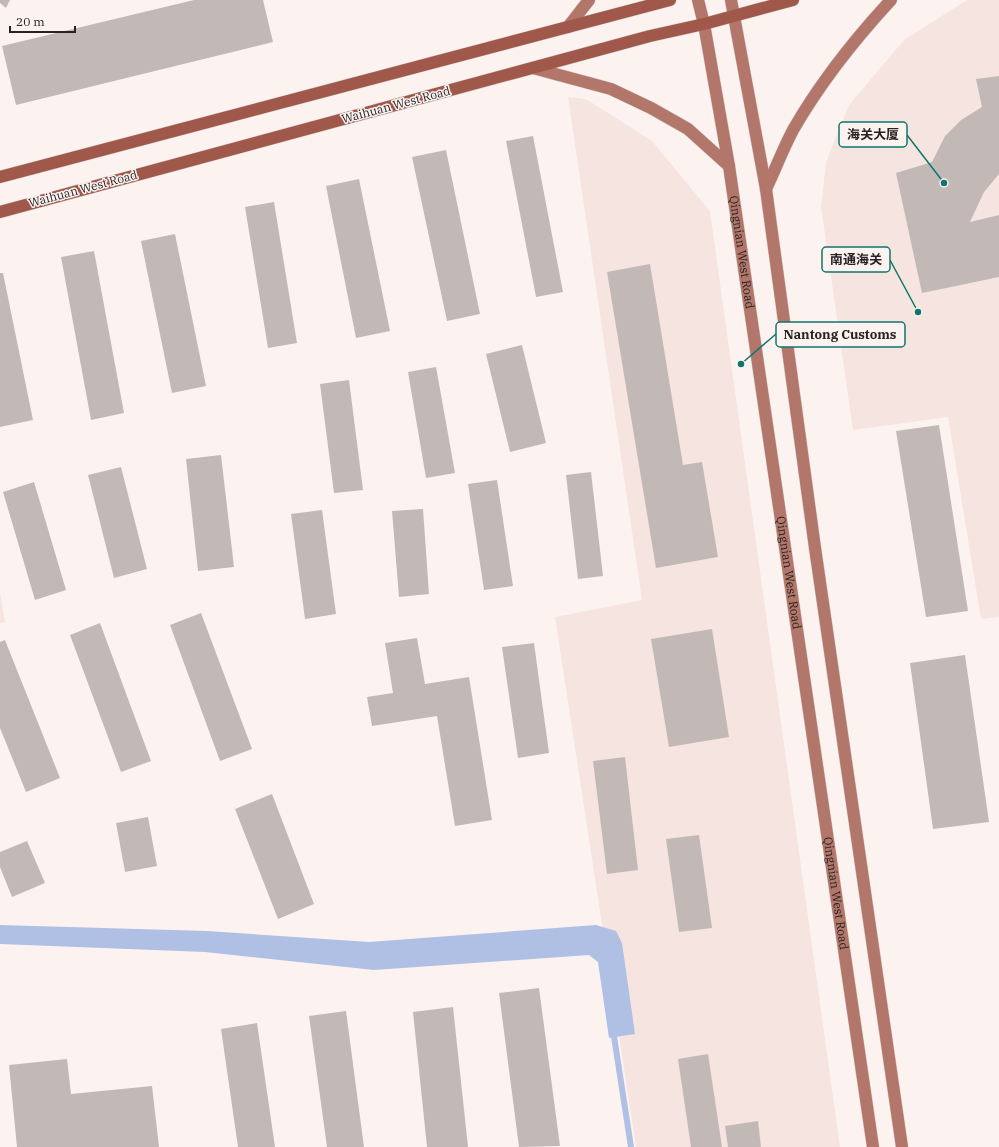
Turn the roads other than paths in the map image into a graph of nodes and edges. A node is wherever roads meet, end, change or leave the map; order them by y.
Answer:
1 (589, 0) edge
2 (670, 0) edge
3 (698, 0) edge
4 (731, 0) edge
5 (793, 0) edge
6 (891, 0) edge
7 (735, 15) junction
8 (704, 24) junction
9 (568, 27) junction
10 (533, 68) junction
11 (729, 166) junction
12 (0, 176) edge
13 (766, 189) junction
14 (0, 212) edge
15 (873, 1147) edge
16 (902, 1147) edge

1 - 9 main road
2 - 9 main road
3 - 8 main road, Qingnian West Road
4 - 7 main road
5 - 7 main road, Waihuan West Road
6 - 13 main road
7 - 8 main road, Waihuan West Road
7 - 13 main road
8 - 10 main road, Waihuan West Road
8 - 11 main road, Qingnian West Road
9 - 12 main road
10 - 11 main road
10 - 14 main road, Waihuan West Road
11 - 15 main road, Qingnian West Road
13 - 16 main road

